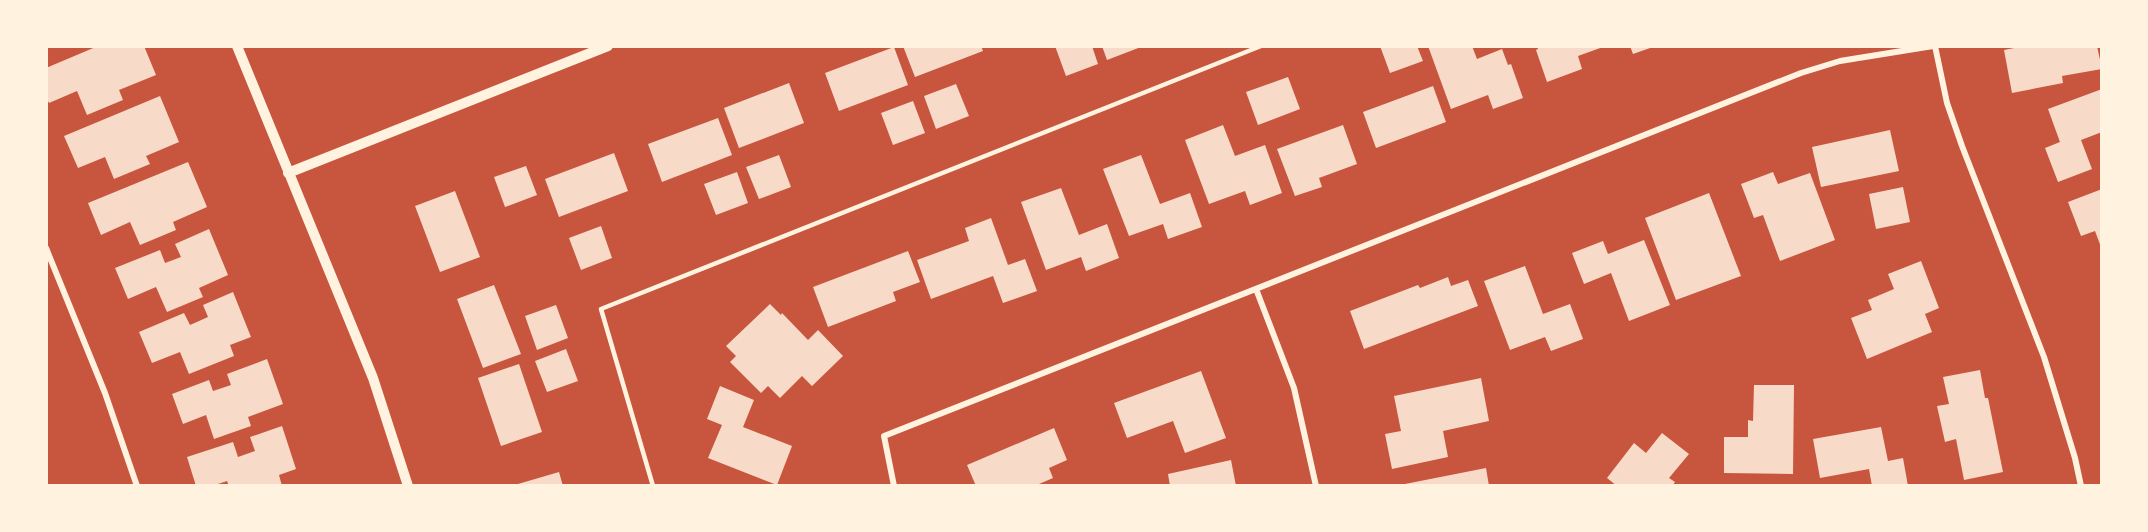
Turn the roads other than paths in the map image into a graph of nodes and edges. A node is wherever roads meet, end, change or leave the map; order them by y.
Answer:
1 (237, 46) edge
2 (608, 46) edge
3 (1261, 46) edge
4 (1934, 46) edge
5 (288, 173) junction
6 (46, 248) edge
7 (1256, 289) junction
8 (137, 486) edge
9 (408, 486) edge
10 (653, 486) edge
11 (894, 486) edge
12 (1316, 486) edge
13 (2081, 486) edge

1 - 5 street
2 - 5 street
3 - 10 lane
4 - 7 street
4 - 13 street
5 - 9 street
6 - 8 street
7 - 11 street
7 - 12 street

